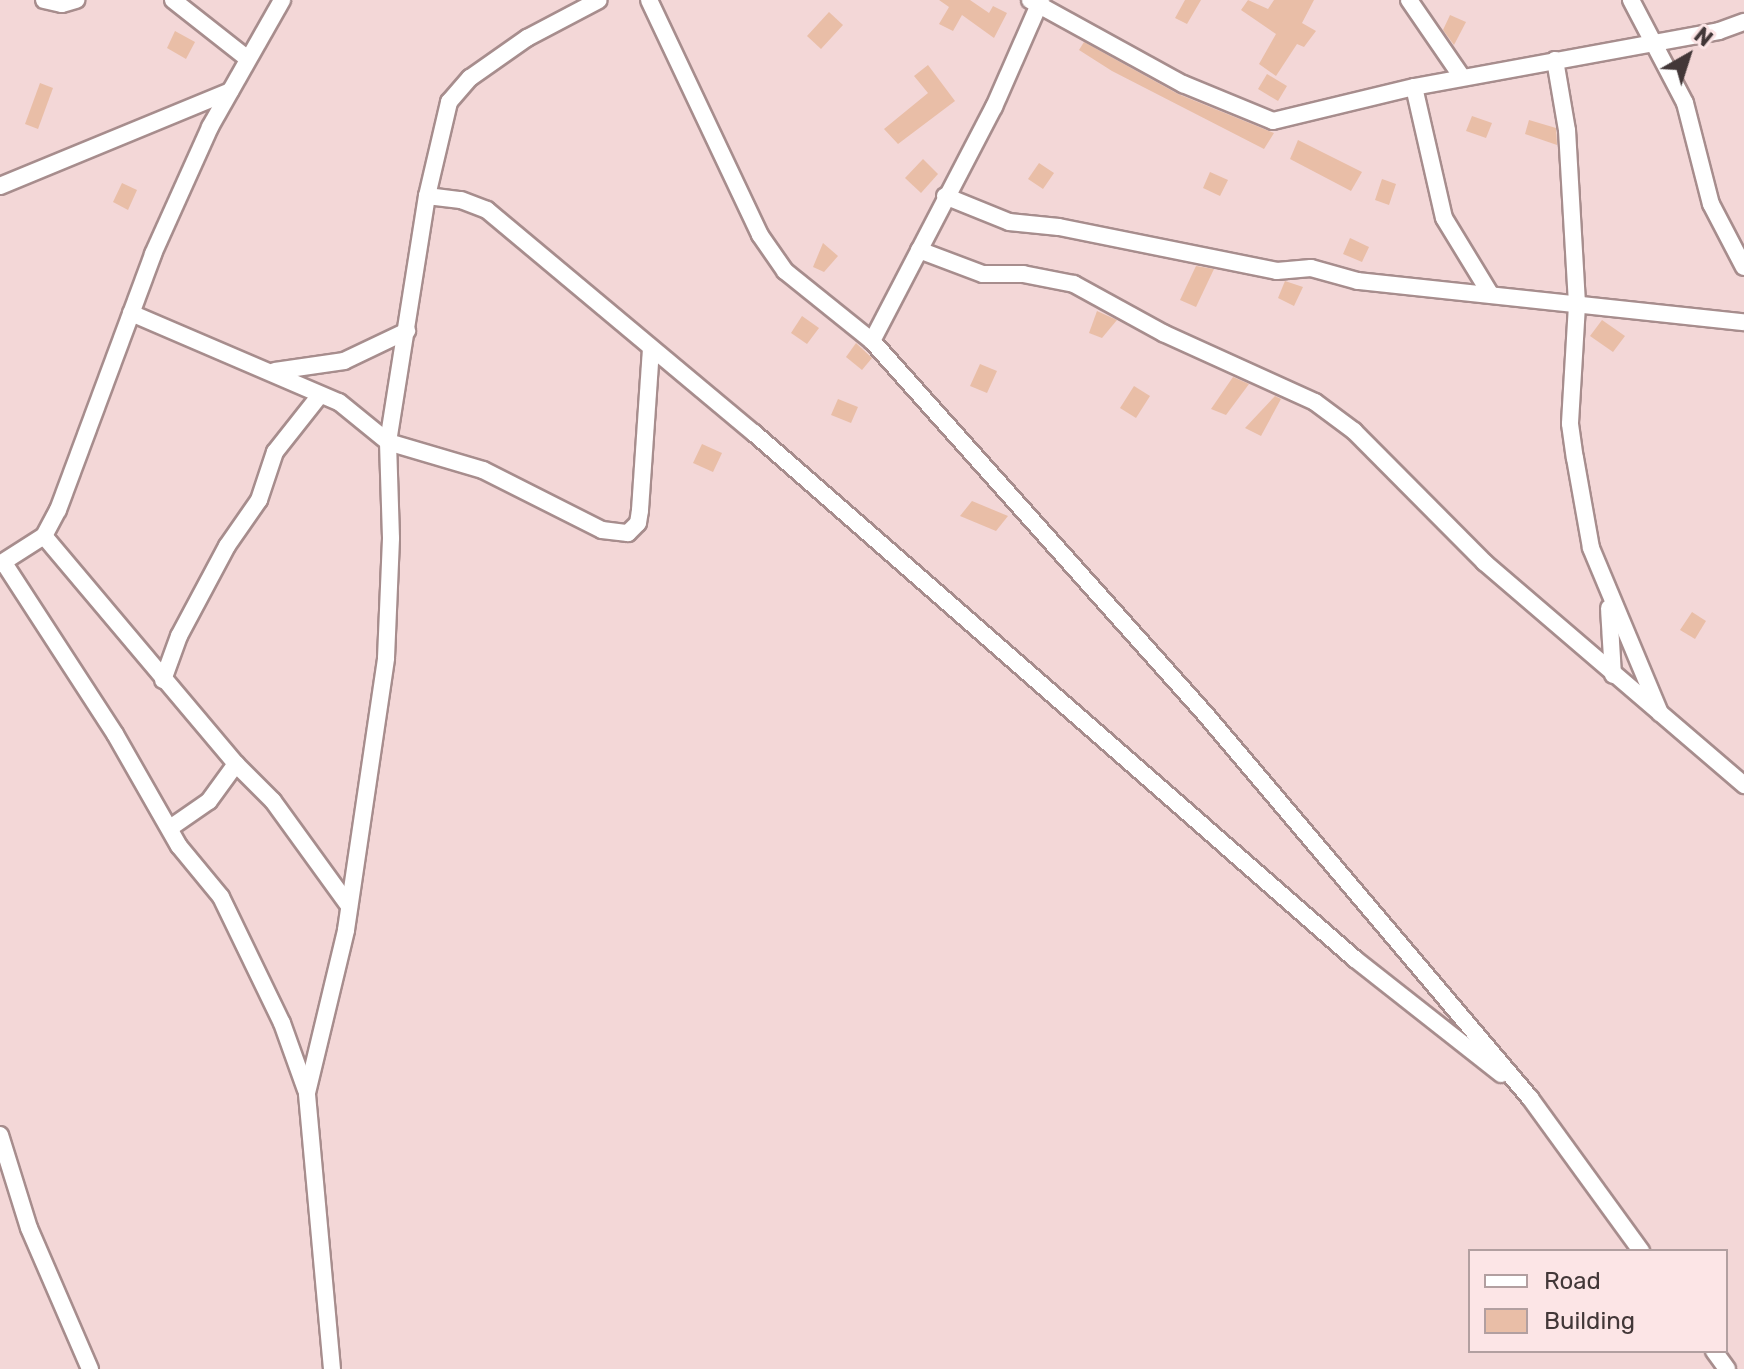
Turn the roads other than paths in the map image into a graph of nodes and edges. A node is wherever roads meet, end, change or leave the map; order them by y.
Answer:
1 (44, 0) edge
2 (76, 0) edge
3 (173, 0) edge
4 (282, 0) edge
5 (599, 0) edge
6 (649, 0) edge
7 (1409, 0) edge
8 (1631, 0) edge
9 (1036, 2) edge
10 (1744, 22) edge
11 (1649, 42) junction
12 (248, 59) junction
13 (1555, 60) junction
14 (1462, 77) junction
15 (1414, 87) junction
16 (230, 91) junction
17 (0, 186) edge
18 (427, 196) junction
19 (945, 196) junction
20 (919, 250) junction
21 (1744, 267) edge
22 (1491, 295) junction
23 (1577, 305) junction
24 (131, 313) junction
25 (1744, 322) edge
26 (407, 331) junction
27 (872, 341) junction
28 (651, 349) junction
29 (274, 371) junction
30 (320, 395) junction
31 (388, 442) junction
32 (44, 536) junction
33 (2, 564) edge
34 (1609, 599) junction
35 (1613, 675) junction
36 (163, 680) junction
37 (1660, 713) junction
38 (236, 764) junction
39 (1744, 785) edge
40 (170, 828) junction
41 (349, 906) junction
42 (307, 1093) junction
43 (1530, 1098) junction
44 (0, 1135) edge
45 (1640, 1249) edge
46 (90, 1369) edge
47 (332, 1369) edge

1 - 2 street
3 - 12 street
4 - 12 street
5 - 18 street
6 - 27 street
7 - 14 street
8 - 11 street
9 - 15 street
9 - 19 street
10 - 11 street
11 - 13 street
11 - 21 street
12 - 16 street
13 - 14 street
13 - 23 street
14 - 15 street
15 - 22 street
16 - 17 street
16 - 24 street
18 - 26 street
18 - 28 street
19 - 20 street
19 - 22 street
20 - 27 street
20 - 35 street
22 - 23 street
23 - 25 street
23 - 34 street
24 - 29 street
24 - 32 street
26 - 29 street
26 - 31 street
27 - 43 street
28 - 31 street
28 - 43 street
29 - 30 street
30 - 31 street
30 - 36 street
31 - 41 street
32 - 33 street
32 - 36 street
33 - 40 street
34 - 35 street
34 - 37 street
35 - 37 street
36 - 38 street
37 - 39 street
38 - 40 street
38 - 41 street
40 - 42 street
41 - 42 street
42 - 47 street
43 - 45 street
44 - 46 street

